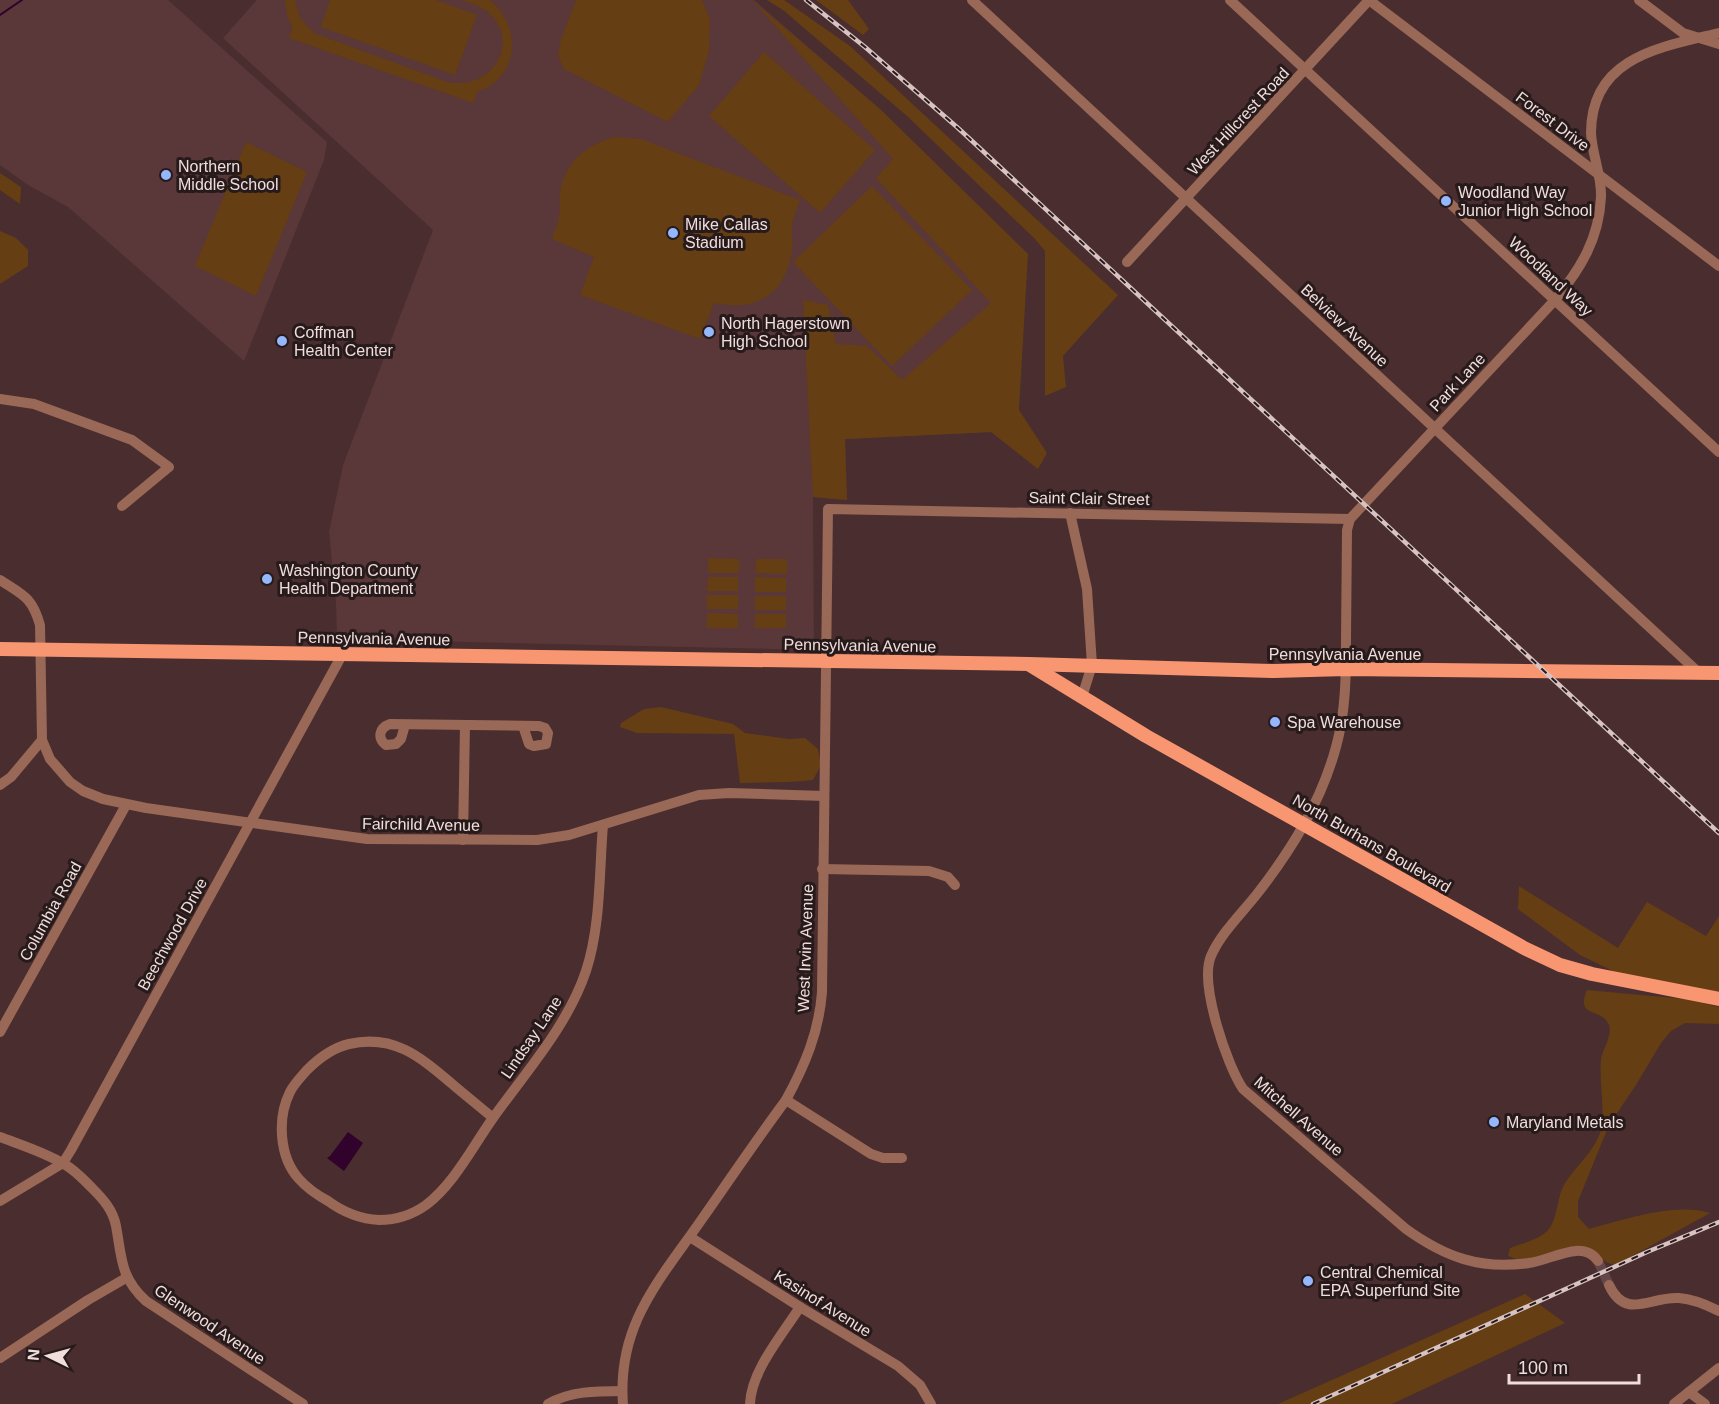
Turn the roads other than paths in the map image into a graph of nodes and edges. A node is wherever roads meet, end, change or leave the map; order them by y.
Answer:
1 (972, 0) edge
2 (1230, 0) edge
3 (1369, 0) edge
4 (1639, 0) edge
5 (984, 4) edge
6 (1719, 33) edge
7 (1698, 38) junction
8 (1719, 44) edge
9 (1306, 70) junction
10 (1597, 174) junction
11 (1187, 199) junction
12 (1127, 262) dead end
13 (1719, 266) edge
14 (1555, 300) junction
15 (0, 399) edge
16 (1435, 428) junction
17 (1719, 452) edge
18 (122, 506) dead end
19 (828, 509) joint
20 (1070, 513) junction
21 (1350, 519) junction
22 (0, 579) edge
23 (0, 649) edge
24 (41, 650) junction
25 (342, 655) junction
26 (826, 662) junction
27 (1029, 664) junction
28 (1092, 665) junction
29 (1346, 669) junction
30 (1698, 672) junction
31 (1719, 673) edge
32 (1082, 697) junction
33 (405, 724) dead end
34 (465, 725) junction
35 (523, 726) dead end
36 (42, 740) junction
37 (0, 785) edge
38 (824, 796) junction
39 (126, 804) junction
40 (250, 823) junction
41 (1306, 824) junction
42 (603, 825) junction
43 (464, 840) junction
44 (822, 869) junction
45 (956, 885) dead end
46 (1719, 999) edge
47 (0, 1032) edge
48 (786, 1100) junction
49 (493, 1118) junction
50 (0, 1137) edge
51 (902, 1158) dead end
52 (63, 1163) junction
53 (0, 1201) edge
54 (690, 1237) junction
55 (1598, 1261) dead end
56 (126, 1278) junction
57 (1609, 1285) tunnel mouth
58 (1717, 1306) edge
59 (800, 1307) junction
60 (0, 1358) edge
61 (1719, 1368) edge
62 (622, 1391) junction
63 (1689, 1392) junction
64 (303, 1404) edge
65 (548, 1404) edge
66 (623, 1404) edge
67 (750, 1404) edge
68 (931, 1404) edge
69 (1674, 1404) edge
70 (1705, 1404) edge

1 - 5 street, Belview Avenue
2 - 9 street, Woodland Way
3 - 9 street, West Hillcrest Road
3 - 10 street, Forest Drive
4 - 7 street
5 - 11 street, Belview Avenue
6 - 7 street, Park Lane
7 - 8 street
7 - 10 street, Park Lane
9 - 11 street, West Hillcrest Road
9 - 14 street, Woodland Way
10 - 13 street, Forest Drive
10 - 14 street, Park Lane
11 - 12 street, West Hillcrest Road
11 - 16 street, Belview Avenue
14 - 16 street, Park Lane
14 - 17 street, Woodland Way
15 - 18 street
16 - 21 street, Park Lane
16 - 30 street, Belview Avenue
19 - 20 street, Saint Clair Street
19 - 26 street, West Irvin Avenue
20 - 21 street, Saint Clair Street
20 - 28 street
21 - 29 street
22 - 24 street
23 - 24 main road, Pennsylvania Avenue
24 - 25 main road, Pennsylvania Avenue
24 - 36 street
25 - 26 main road, Pennsylvania Avenue
25 - 40 street, Beechwood Drive
26 - 27 main road, Pennsylvania Avenue
26 - 38 street, West Irvin Avenue
27 - 28 main road, Pennsylvania Avenue
27 - 32 main road, North Burhans Boulevard
28 - 29 main road, Pennsylvania Avenue
28 - 32 street
29 - 30 main road, Pennsylvania Avenue
29 - 41 street
30 - 31 main road, Pennsylvania Avenue
32 - 41 main road, North Burhans Boulevard
33 - 34 street
34 - 35 street
34 - 43 street
36 - 37 street
36 - 39 street, Fairchild Avenue
38 - 42 street, Fairchild Avenue
38 - 44 street, West Irvin Avenue
39 - 40 street, Fairchild Avenue
39 - 47 street, Columbia Road
40 - 43 street, Fairchild Avenue
40 - 52 street, Beechwood Drive
41 - 46 main road, North Burhans Boulevard
41 - 55 street, Mitchell Avenue
42 - 43 street, Fairchild Avenue
42 - 49 street, Lindsay Lane
44 - 45 street
44 - 48 street, West Irvin Avenue
48 - 51 street
48 - 54 street, West Irvin Avenue
49 - 49 street, Lindsay Lane
50 - 52 street, Glenwood Avenue
52 - 53 street
52 - 56 street, Glenwood Avenue
54 - 59 street, Kasinof Avenue
54 - 62 street, West Irvin Avenue
56 - 60 street
56 - 64 street, Glenwood Avenue
57 - 58 street
59 - 67 street
59 - 68 street, Kasinof Avenue
61 - 63 street
62 - 65 street
62 - 66 street, West Irvin Avenue
63 - 69 street
63 - 70 street

